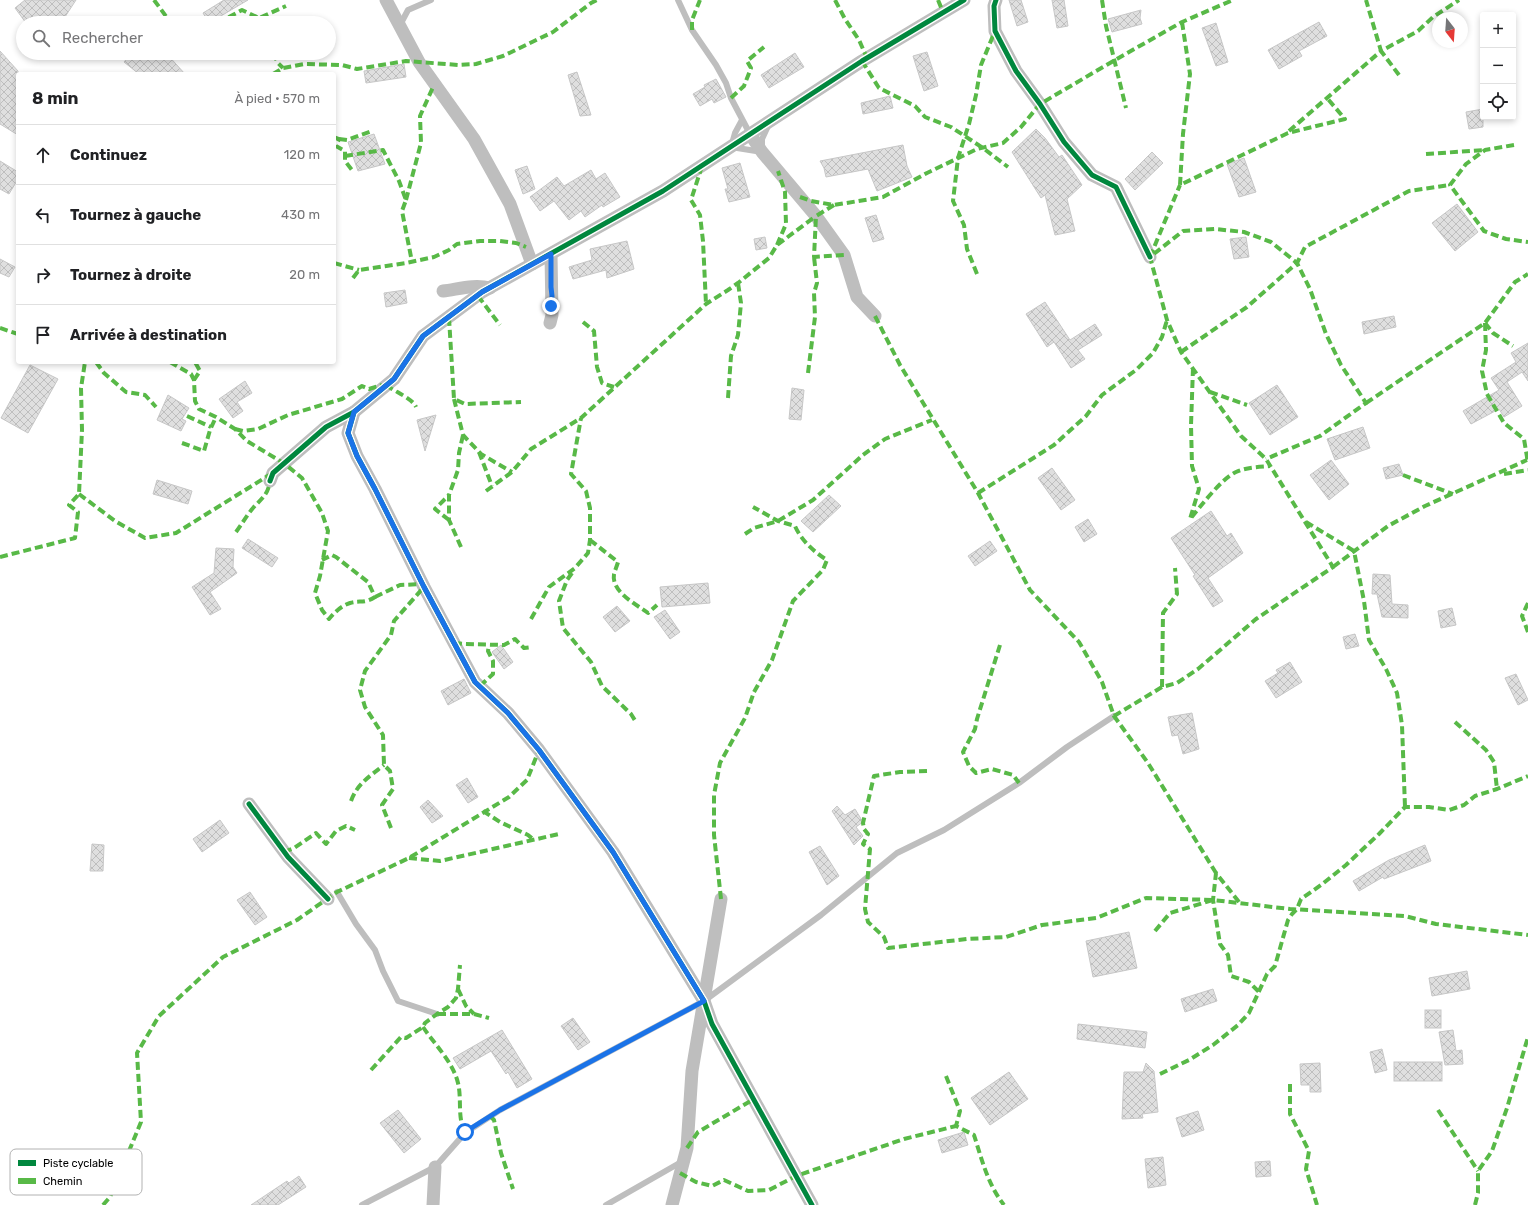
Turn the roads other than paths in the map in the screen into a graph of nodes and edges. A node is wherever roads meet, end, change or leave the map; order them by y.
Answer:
1 (386, 0) edge
2 (431, 0) edge
3 (678, 0) edge
4 (964, 0) edge
5 (996, 0) edge
6 (400, 26) junction
7 (742, 120) junction
8 (772, 120) junction
9 (750, 134) junction
10 (731, 147) junction
11 (762, 152) junction
12 (520, 245) dead end
13 (551, 254) junction
14 (1150, 257) dead end
15 (532, 264) junction
16 (519, 272) junction
17 (490, 288) junction
18 (443, 291) dead end
19 (875, 316) dead end
20 (550, 323) dead end
21 (369, 389) dead end
22 (364, 403) junction
23 (354, 412) junction
24 (270, 481) dead end
25 (1114, 716) dead end
26 (249, 804) dead end
27 (332, 895) joint
28 (721, 898) dead end
29 (704, 1001) junction
30 (437, 1014) dead end
31 (684, 1161) junction
32 (435, 1167) junction
33 (362, 1205) edge
34 (433, 1205) edge
35 (606, 1205) edge
36 (672, 1205) edge
37 (812, 1205) edge

1 - 6 street
2 - 6 lane
3 - 7 lane
4 - 8 street
5 - 14 street
6 - 15 street
7 - 9 lane
7 - 10 lane
8 - 9 street
8 - 11 lane
9 - 10 street
9 - 11 street
10 - 11 lane
10 - 13 street
11 - 19 street
12 - 16 street
13 - 15 street
13 - 20 street
15 - 16 street
16 - 17 street
17 - 18 street
17 - 22 street
21 - 22 street
22 - 23 street
23 - 24 street
23 - 29 street
25 - 29 lane
26 - 27 street
27 - 30 lane
28 - 29 street
29 - 31 street
29 - 32 lane
29 - 37 street
31 - 35 lane
31 - 36 street
32 - 33 lane
32 - 34 street

